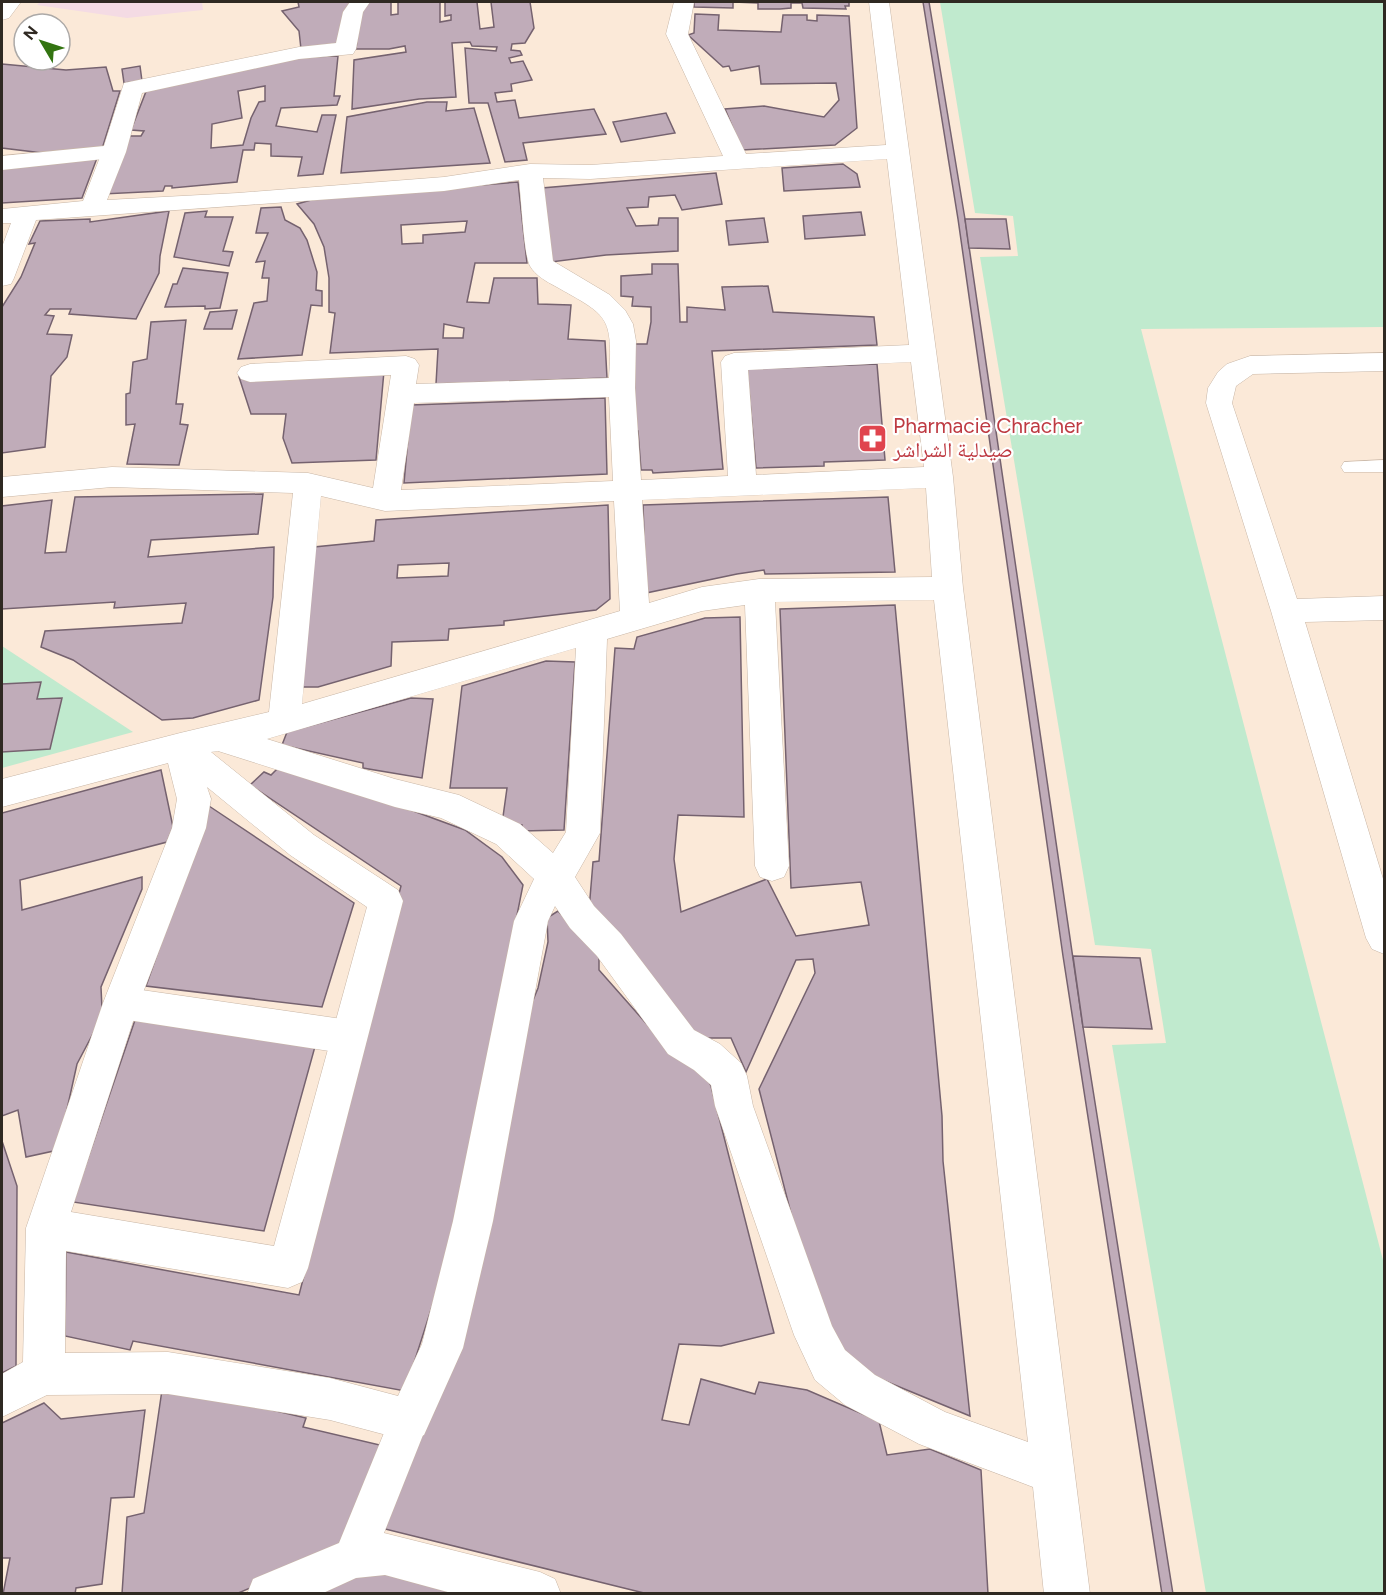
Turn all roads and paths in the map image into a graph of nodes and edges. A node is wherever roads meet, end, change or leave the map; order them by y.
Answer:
1 (11, 2) edge
2 (360, 2) edge
3 (684, 2) edge
4 (879, 2) edge
5 (2, 14) edge
6 (897, 151) junction
7 (114, 152) junction
8 (736, 160) junction
9 (2, 164) edge
10 (530, 171) junction
11 (92, 208) junction
12 (14, 215) edge
13 (2, 278) edge
14 (924, 353) junction
15 (1384, 362) edge
16 (250, 373) dead end
17 (622, 387) junction
18 (400, 394) junction
19 (1384, 466) edge
20 (1350, 467) dead end
21 (939, 477) junction
22 (308, 483) junction
23 (743, 484) junction
24 (2, 487) edge
25 (629, 489) junction
26 (385, 501) junction
27 (948, 588) junction
28 (759, 591) junction
29 (1384, 608) edge
30 (1286, 611) junction
31 (635, 617) junction
32 (592, 630) junction
33 (284, 722) junction
34 (220, 738) junction
35 (180, 746) junction
36 (2, 793) edge
37 (772, 866) dead end
38 (556, 877) junction
39 (1384, 938) edge
40 (121, 1003) junction
41 (349, 1037) junction
42 (46, 1228) junction
43 (44, 1374) junction
44 (2, 1396) edge
45 (409, 1420) junction
46 (1052, 1473) junction
47 (356, 1557) junction
48 (268, 1593) edge
49 (540, 1593) edge
50 (1066, 1593) edge

1 - 5 street
2 - 7 street
3 - 8 street
4 - 6 street
6 - 8 street
6 - 14 street
7 - 9 street
7 - 11 street
8 - 10 street
10 - 11 street
10 - 17 street
11 - 12 street
12 - 13 street
14 - 21 street
14 - 23 street
15 - 30 street
16 - 18 street
17 - 18 street
17 - 25 street
18 - 26 street
19 - 20 lane
21 - 23 street
21 - 27 street
22 - 24 street
22 - 26 street
22 - 33 street
23 - 25 street
25 - 26 street
25 - 31 street
27 - 28 street
27 - 46 street
28 - 31 street
28 - 37 street
29 - 30 street
30 - 39 street
31 - 32 street
32 - 33 street
32 - 38 street
33 - 34 street
34 - 35 street
34 - 38 street
35 - 36 street
35 - 40 street
35 - 41 street
38 - 45 street
38 - 46 street
40 - 41 street
40 - 42 street
41 - 42 street
42 - 43 street
43 - 44 street
43 - 45 street
45 - 47 street
46 - 50 street
47 - 48 street
47 - 49 street

